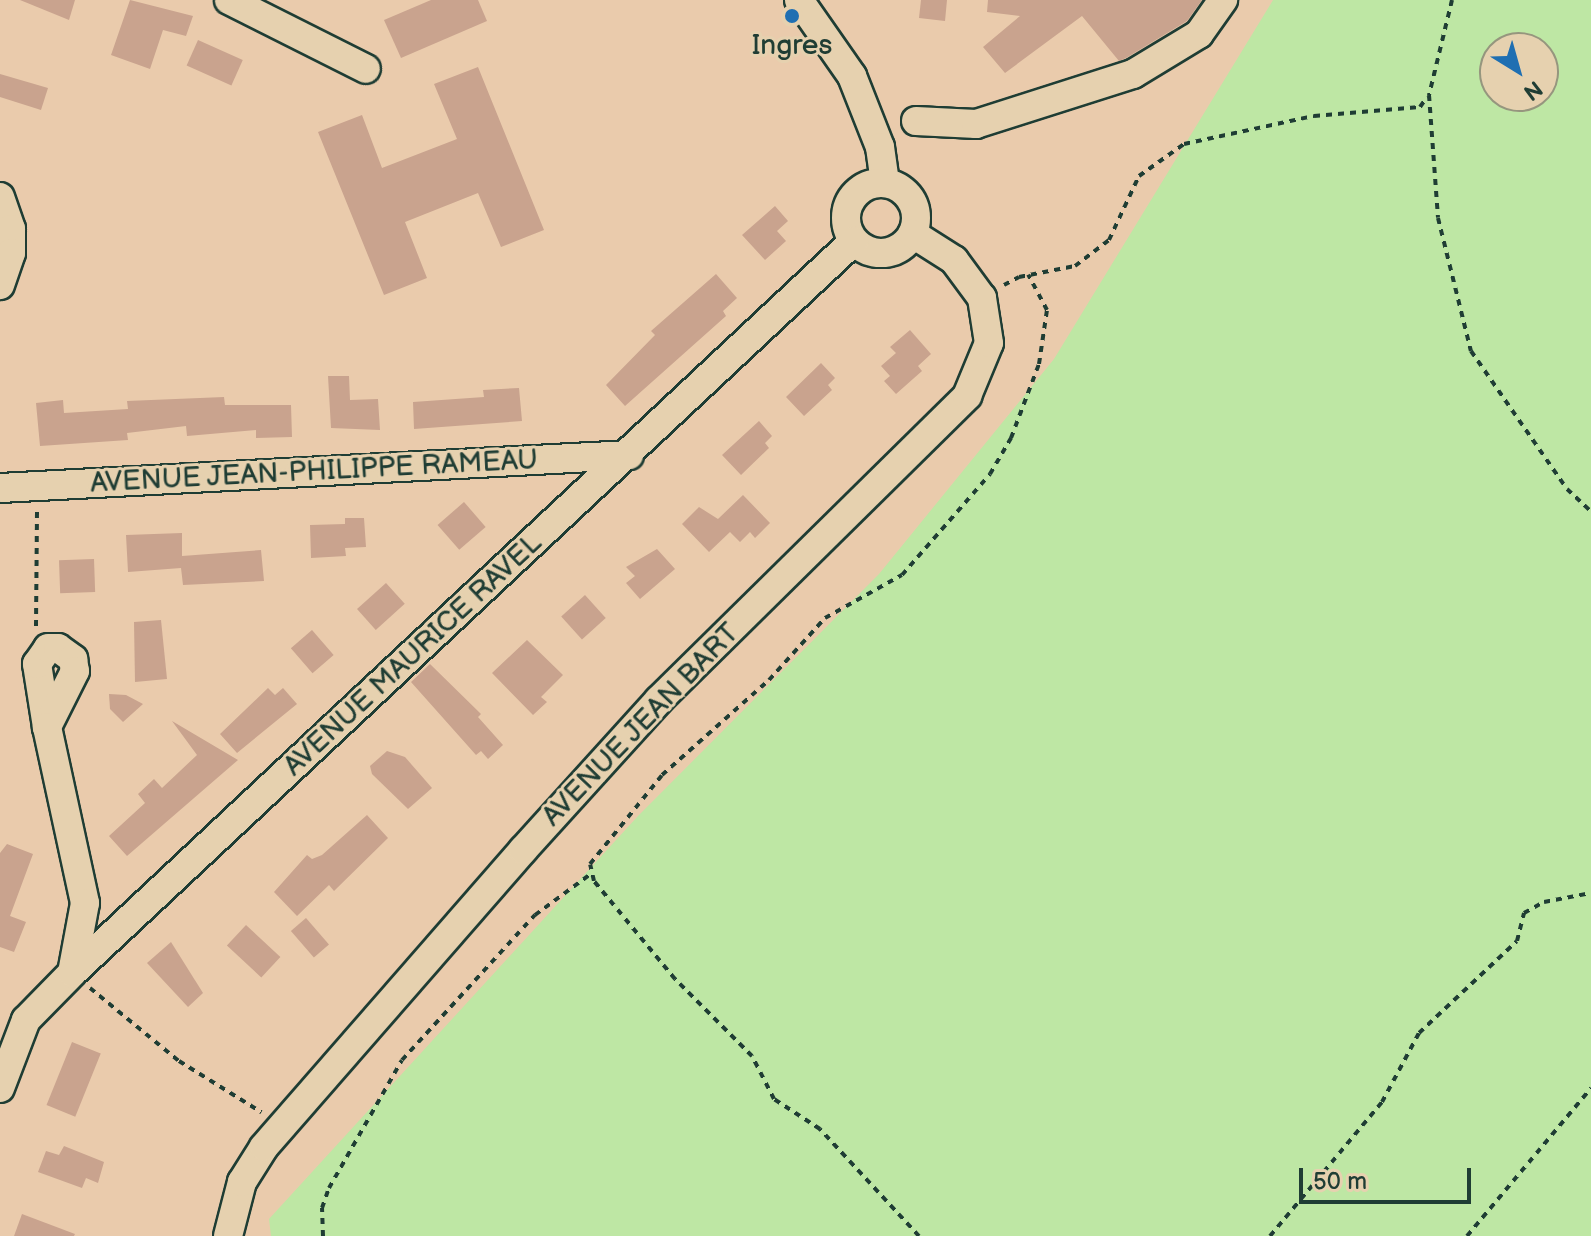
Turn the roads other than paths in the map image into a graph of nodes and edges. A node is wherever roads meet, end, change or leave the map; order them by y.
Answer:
1 (230, 0) edge
2 (799, 0) edge
3 (1223, 0) edge
4 (366, 69) dead end
5 (916, 121) dead end
6 (885, 182) junction
7 (0, 197) edge
8 (913, 234) junction
9 (854, 241) junction
10 (0, 285) edge
11 (629, 455) junction
12 (0, 488) edge
13 (47, 727) junction
14 (85, 903) junction
15 (132, 916) junction
16 (72, 973) junction
17 (0, 1088) edge
18 (228, 1236) edge

1 - 4 street
2 - 6 street
3 - 5 street
6 - 8 street
6 - 9 street
7 - 10 street
8 - 9 street
8 - 18 street, AVENUE JEAN BART
9 - 11 street, AVENUE MAURICE RAVEL
11 - 12 street, AVENUE JEAN-PHILIPPE RAMEAU
11 - 15 street, AVENUE MAURICE RAVEL
13 - 13 street
13 - 14 street
14 - 15 street
14 - 16 street
15 - 16 street, AVENUE MAURICE RAVEL
16 - 17 street, AVENUE MAURICE RAVEL

